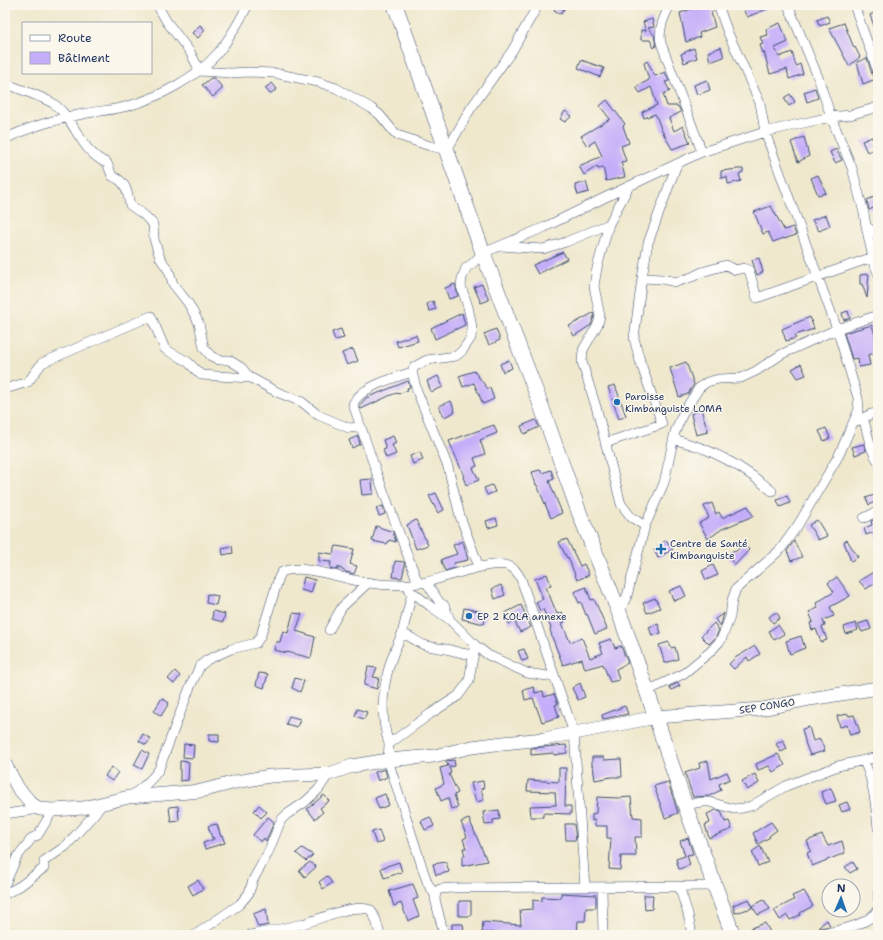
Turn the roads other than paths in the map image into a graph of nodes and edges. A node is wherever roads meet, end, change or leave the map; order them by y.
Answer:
1 (157, 5) edge
2 (248, 5) edge
3 (395, 5) edge
4 (538, 5) edge
5 (670, 5) edge
6 (718, 5) edge
7 (788, 5) edge
8 (854, 5) edge
9 (200, 71) junction
10 (878, 72) edge
11 (5, 84) edge
12 (878, 107) edge
13 (831, 117) junction
14 (68, 118) junction
15 (765, 132) junction
16 (5, 139) edge
17 (447, 150) junction
18 (702, 152) junction
19 (676, 164) junction
20 (629, 186) junction
21 (609, 224) junction
22 (866, 226) junction
23 (878, 235) edge
24 (500, 246) junction
25 (483, 253) junction
26 (873, 257) junction
27 (878, 273) edge
28 (818, 276) junction
29 (642, 278) junction
30 (878, 315) edge
31 (837, 329) junction
32 (412, 372) junction
33 (251, 378) junction
34 (5, 389) edge
35 (878, 413) edge
36 (863, 418) junction
37 (854, 422) junction
38 (360, 426) junction
39 (674, 439) junction
40 (605, 443) junction
41 (878, 461) edge
42 (772, 491) dead end
43 (878, 511) edge
44 (864, 518) dead end
45 (645, 526) junction
46 (479, 567) junction
47 (369, 582) junction
48 (422, 583) junction
49 (395, 584) junction
50 (412, 593) junction
51 (619, 612) junction
52 (450, 620) junction
53 (329, 630) dead end
54 (402, 634) junction
55 (475, 645) junction
56 (474, 655) junction
57 (554, 677) junction
58 (878, 688) edge
59 (647, 691) junction
60 (656, 717) junction
61 (574, 733) junction
62 (389, 744) junction
63 (878, 757) edge
64 (388, 760) junction
65 (863, 760) junction
66 (5, 764) edge
67 (329, 774) junction
68 (129, 797) junction
69 (103, 804) junction
70 (685, 805) junction
71 (47, 809) junction
72 (5, 814) edge
73 (878, 826) edge
74 (5, 884) edge
75 (679, 886) junction
76 (715, 886) junction
77 (584, 887) junction
78 (602, 887) junction
79 (878, 893) edge
80 (5, 894) edge
81 (435, 895) junction
82 (878, 899) edge
83 (878, 909) edge
84 (195, 935) edge
85 (250, 935) edge
86 (380, 935) edge
87 (444, 935) edge
88 (604, 935) edge
89 (692, 935) edge
90 (733, 935) edge
91 (818, 935) edge

1 - 9 street
2 - 9 street
3 - 17 main road
4 - 17 street
5 - 18 street
6 - 15 street
7 - 13 street
8 - 10 street
9 - 14 street
9 - 17 street
11 - 14 street
12 - 13 street
13 - 15 street
13 - 22 street
14 - 16 street
14 - 33 street
15 - 18 street
15 - 28 street
17 - 25 main road
18 - 19 street
19 - 20 street
19 - 29 street
20 - 21 street
20 - 24 street
21 - 24 street
21 - 40 street
22 - 23 street
22 - 26 street
24 - 25 street
25 - 32 street
25 - 51 main road
26 - 27 street
26 - 28 street
28 - 29 street
28 - 31 street
29 - 40 street
30 - 31 street
31 - 37 street
31 - 39 street
32 - 38 street
32 - 46 street
33 - 34 street
33 - 38 street
35 - 36 street
36 - 37 street
36 - 41 street
37 - 59 street
38 - 48 street
39 - 42 street
39 - 45 street
40 - 45 street
43 - 44 street
45 - 51 street
46 - 48 street
46 - 57 street
47 - 49 street
47 - 53 street
47 - 68 street
48 - 49 street
48 - 52 street
49 - 50 street
50 - 52 street
50 - 54 street
51 - 59 main road
52 - 55 street
54 - 56 street
54 - 62 street
55 - 56 street
55 - 57 street
56 - 62 street
57 - 61 street
58 - 60 street, SEP CONGO
59 - 60 main road
60 - 61 street, SEP CONGO
60 - 70 main road
61 - 64 street, SEP CONGO
61 - 77 street
62 - 64 street
63 - 65 street
64 - 67 street, SEP CONGO
64 - 81 street
65 - 70 street
65 - 73 street
66 - 71 street
67 - 68 street, SEP CONGO
67 - 84 street
68 - 69 street, SEP CONGO
69 - 71 street, SEP CONGO
69 - 80 street
70 - 76 main road
71 - 72 street
71 - 74 street
75 - 76 street
75 - 78 street
75 - 89 street
76 - 90 main road
77 - 78 street
77 - 81 street
78 - 88 street
79 - 82 street
81 - 87 street
83 - 91 street
85 - 86 street

